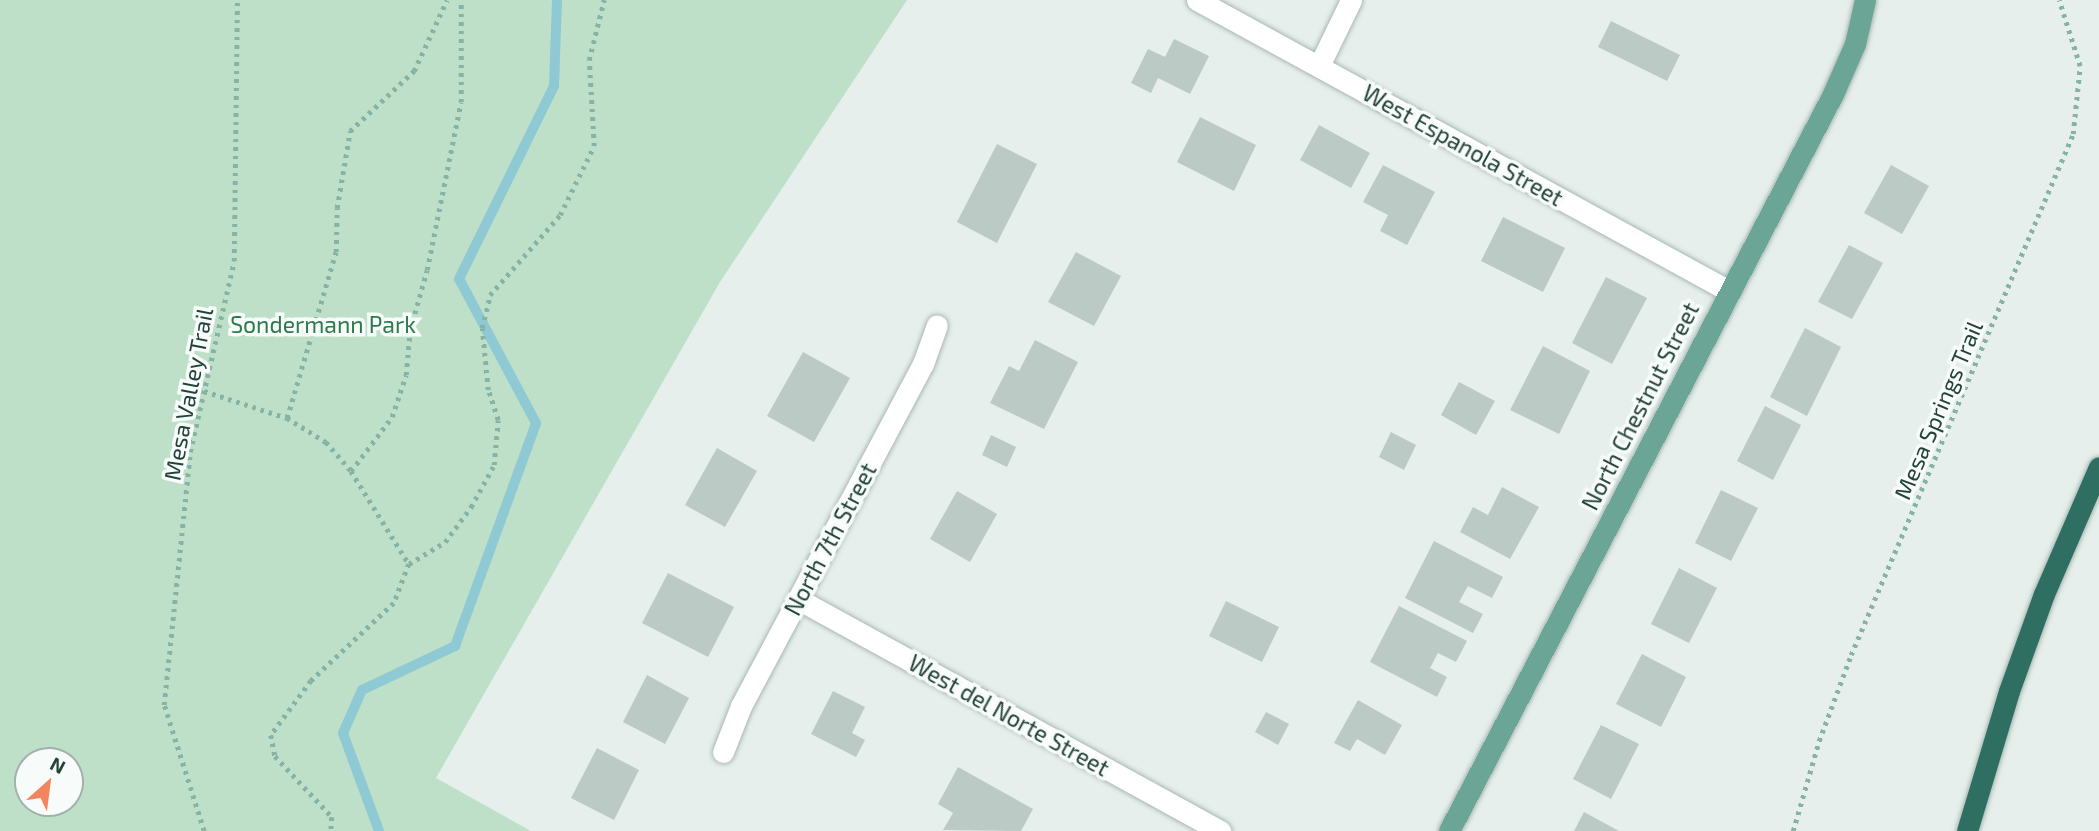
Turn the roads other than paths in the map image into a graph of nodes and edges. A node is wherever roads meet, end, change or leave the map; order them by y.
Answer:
1 (1197, 0) edge
2 (1351, 0) edge
3 (1865, 0) edge
4 (1319, 66) junction
5 (1729, 291) junction
6 (937, 325) dead end
7 (2099, 467) edge
8 (798, 599) junction
9 (723, 752) dead end
10 (1220, 831) edge
11 (1449, 831) edge
12 (1968, 831) edge

1 - 4 street, West Espanola Street
2 - 4 street
3 - 5 main road, North Chestnut Street
4 - 5 street, West Espanola Street
5 - 11 main road, North Chestnut Street
6 - 8 street, North 7th Street
7 - 12 highway
8 - 9 street, North 7th Street
8 - 10 street, West del Norte Street

